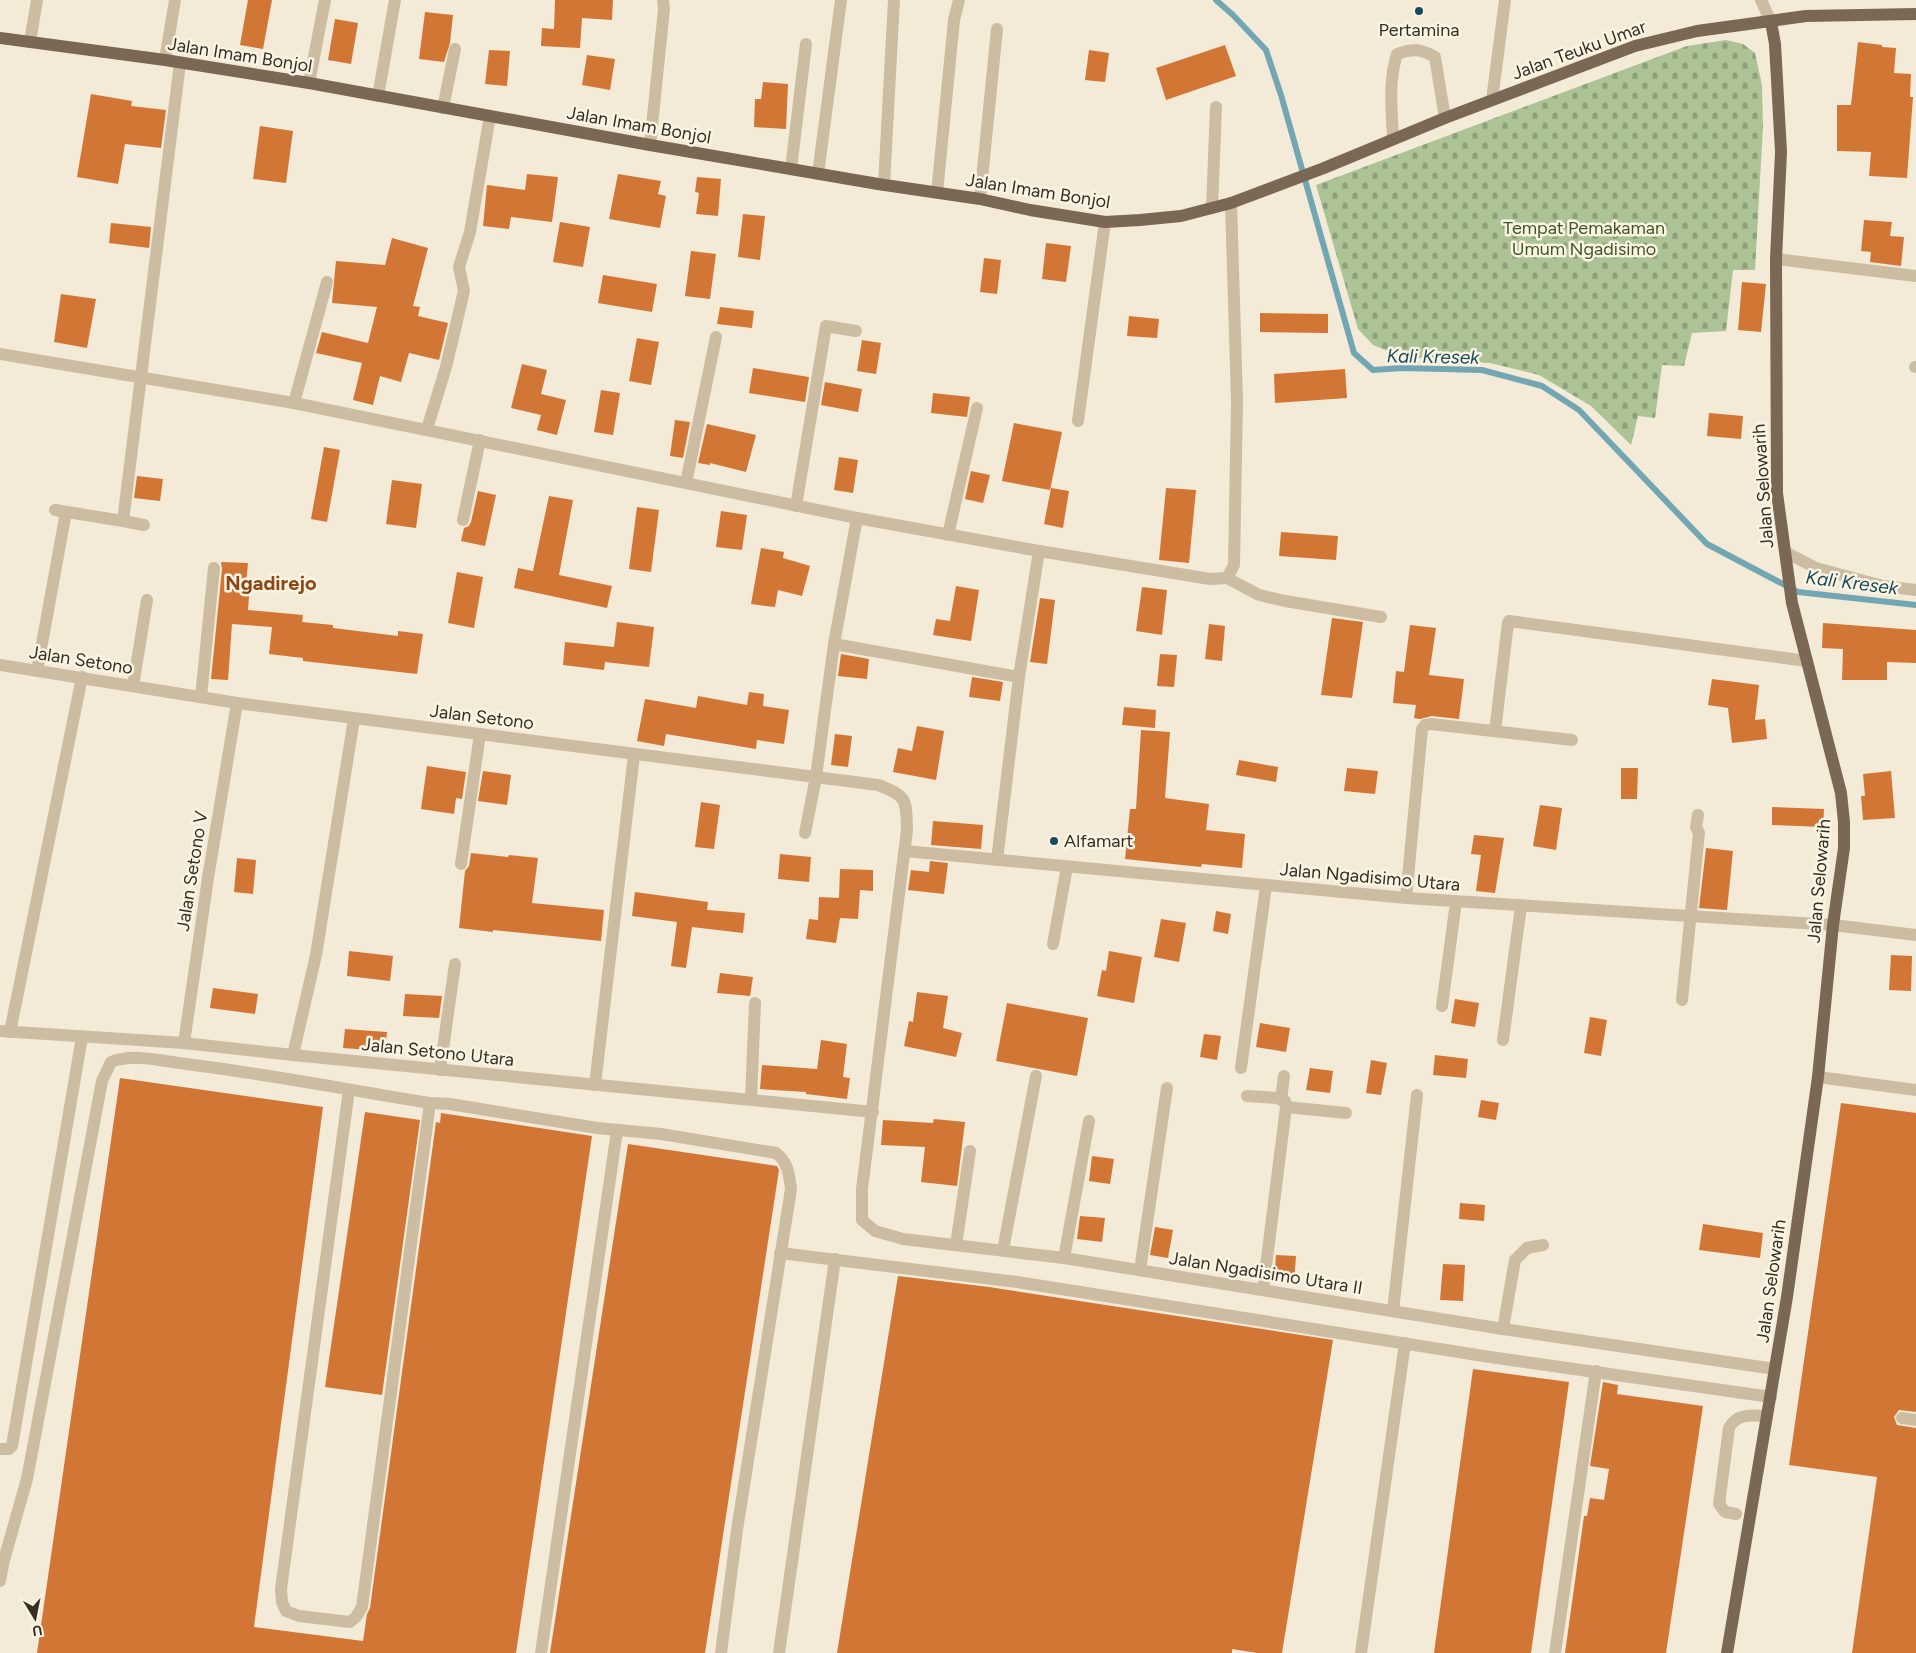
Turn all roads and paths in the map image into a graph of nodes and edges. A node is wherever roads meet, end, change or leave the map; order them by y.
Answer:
1 (37, 0) edge
2 (175, 0) edge
3 (325, 0) edge
4 (396, 0) edge
5 (663, 0) edge
6 (840, 0) edge
7 (894, 0) edge
8 (959, 0) edge
9 (1505, 0) edge
10 (1761, 0) edge
11 (1916, 14) edge
12 (1771, 22) junction
13 (997, 28) dead end
14 (0, 38) edge
15 (30, 42) junction
16 (806, 44) dead end
17 (455, 49) dead end
18 (165, 60) junction
19 (180, 63) junction
20 (309, 83) junction
21 (378, 96) junction
22 (1492, 100) junction
23 (1216, 107) dead end
24 (443, 108) junction
25 (490, 116) junction
26 (1445, 118) junction
27 (1393, 139) junction
28 (650, 145) junction
29 (791, 169) junction
30 (818, 174) junction
31 (884, 185) junction
32 (1270, 190) joint
33 (937, 193) junction
34 (980, 199) junction
35 (1231, 203) junction
36 (1212, 208) junction
37 (1105, 222) junction
38 (1776, 259) junction
39 (1916, 276) edge
40 (327, 282) dead end
41 (856, 331) dead end
42 (716, 336) dead end
43 (0, 354) edge
44 (141, 376) junction
45 (294, 403) junction
46 (977, 408) dead end
47 (1078, 421) dead end
48 (427, 429) junction
49 (480, 440) junction
50 (686, 483) junction
51 (796, 506) junction
52 (857, 518) junction
53 (463, 520) dead end
54 (123, 521) junction
55 (144, 524) dead end
56 (948, 535) junction
57 (1039, 551) junction
58 (1785, 557) junction
59 (214, 568) dead end
60 (1227, 578) junction
61 (1916, 590) edge
62 (147, 600) dead end
63 (1381, 617) dead end
64 (834, 644) junction
65 (1807, 661) junction
66 (0, 665) edge
67 (37, 670) junction
68 (82, 677) junction
69 (1019, 677) junction
70 (133, 686) junction
71 (201, 697) junction
72 (237, 703) junction
73 (354, 718) junction
74 (1495, 731) junction
75 (480, 734) junction
76 (1572, 740) dead end
77 (634, 755) junction
78 (816, 777) junction
79 (1698, 815) dead end
80 (805, 833) dead end
81 (905, 852) junction
82 (997, 860) junction
83 (461, 864) dead end
84 (1067, 867) junction
85 (1266, 886) junction
86 (1406, 898) junction
87 (1456, 902) junction
88 (1521, 906) junction
89 (1692, 916) junction
90 (1833, 925) junction
91 (1916, 936) edge
92 (1053, 944) dead end
93 (455, 964) dead end
94 (1682, 1000) dead end
95 (755, 1003) dead end
96 (1442, 1006) dead end
97 (5, 1031) edge
98 (82, 1038) junction
99 (1503, 1040) dead end
100 (184, 1043) junction
101 (293, 1056) junction
102 (1241, 1068) dead end
103 (440, 1070) junction
104 (1036, 1076) dead end
105 (1284, 1076) dead end
106 (1818, 1077) junction
107 (595, 1085) junction
108 (1167, 1088) dead end
109 (349, 1090) junction
110 (1916, 1090) edge
111 (1417, 1095) dead end
112 (1247, 1096) dead end
113 (750, 1100) junction
114 (430, 1103) junction
115 (1283, 1103) junction
116 (873, 1112) junction
117 (1346, 1113) dead end
118 (1089, 1121) dead end
119 (617, 1130) junction
120 (970, 1151) dead end
121 (956, 1245) junction
122 (1543, 1245) dead end
123 (1003, 1250) junction
124 (780, 1253) junction
125 (1064, 1258) junction
126 (835, 1259) junction
127 (1140, 1270) junction
128 (1263, 1290) junction
129 (1393, 1311) junction
130 (1503, 1329) junction
131 (1405, 1343) junction
132 (1775, 1369) junction
133 (1596, 1371) junction
134 (1770, 1397) junction
135 (1767, 1416) junction
136 (1902, 1418) dead end
137 (1916, 1420) edge
138 (6, 1449) edge
139 (1736, 1514) dead end
140 (0, 1581) edge
141 (542, 1653) edge
142 (721, 1653) edge
143 (779, 1653) edge
144 (1361, 1653) edge
145 (1555, 1653) edge
146 (1727, 1653) edge

1 - 15 street
2 - 18 street
3 - 20 street
4 - 21 street
5 - 28 street
6 - 30 street
7 - 31 street
8 - 33 street
9 - 22 street
10 - 12 street
11 - 12 main road, Jalan Teuku Umar
12 - 22 main road, Jalan Teuku Umar
12 - 38 main road, Jalan Selowarih
13 - 34 street
14 - 15 main road, Jalan Imam Bonjol
15 - 18 main road, Jalan Imam Bonjol
16 - 29 street
17 - 24 street
18 - 19 main road, Jalan Imam Bonjol
19 - 20 main road, Jalan Imam Bonjol
19 - 44 street
20 - 21 main road, Jalan Imam Bonjol
21 - 24 main road, Jalan Imam Bonjol
22 - 26 main road, Jalan Teuku Umar
23 - 36 street
24 - 25 main road, Jalan Imam Bonjol
25 - 28 main road, Jalan Imam Bonjol
25 - 48 street
26 - 27 main road, Jalan Teuku Umar
26 - 27 street
27 - 32 main road, Jalan Teuku Umar
28 - 29 main road, Jalan Imam Bonjol
29 - 30 main road, Jalan Imam Bonjol
30 - 31 main road, Jalan Imam Bonjol
31 - 33 main road, Jalan Imam Bonjol
32 - 35 main road, Jalan Imam Bonjol
33 - 34 main road, Jalan Imam Bonjol
34 - 37 main road, Jalan Imam Bonjol
35 - 36 main road, Jalan Imam Bonjol
35 - 60 street
36 - 37 main road, Jalan Imam Bonjol
37 - 47 street
38 - 39 street
38 - 58 main road, Jalan Selowarih
40 - 45 street
41 - 51 street
42 - 50 street
43 - 44 street
44 - 45 street
44 - 54 street
45 - 48 street
46 - 56 street
48 - 49 street
49 - 50 street
49 - 53 street
50 - 51 street
51 - 52 street
52 - 56 street
52 - 64 street
54 - 55 street
54 - 67 street
56 - 57 street
57 - 60 street
57 - 69 street
58 - 61 street
58 - 65 main road, Jalan Selowarih
59 - 71 street
60 - 63 street
62 - 70 street
64 - 69 street
64 - 78 street
65 - 74 street
65 - 90 main road, Jalan Selowarih
66 - 67 street, Jalan Setono
67 - 68 street, Jalan Setono
68 - 70 street, Jalan Setono
68 - 97 street
69 - 82 street
70 - 71 street, Jalan Setono
71 - 72 street, Jalan Setono
72 - 73 street, Jalan Setono
72 - 100 street, Jalan Setono V
73 - 75 street, Jalan Setono
73 - 101 street
74 - 76 street
74 - 86 street
75 - 77 street, Jalan Setono
75 - 83 street
77 - 78 street, Jalan Setono
77 - 107 street
78 - 80 street
78 - 81 street, Jalan Setono
79 - 89 street
81 - 82 street, Jalan Ngadisimo Utara
81 - 116 street
82 - 84 street, Jalan Ngadisimo Utara
84 - 85 street, Jalan Ngadisimo Utara
84 - 92 street
85 - 86 street, Jalan Ngadisimo Utara
85 - 102 street
86 - 87 street, Jalan Ngadisimo Utara
87 - 88 street, Jalan Ngadisimo Utara
87 - 96 street
88 - 89 street, Jalan Ngadisimo Utara
88 - 99 street
89 - 90 street, Jalan Ngadisimo Utara
89 - 94 street
90 - 91 street, Jalan Ngadisimo Utara
90 - 106 main road, Jalan Selowarih
93 - 103 street
95 - 113 street
97 - 98 street, Jalan Setono Utara
98 - 100 street, Jalan Setono Utara
98 - 138 street
100 - 101 street, Jalan Setono Utara
101 - 103 street, Jalan Setono Utara
103 - 107 street, Jalan Setono Utara
104 - 123 street
105 - 115 street
106 - 110 street
106 - 132 main road, Jalan Selowarih
107 - 113 street, Jalan Setono Utara
108 - 127 street
109 - 114 street
109 - 114 street
109 - 140 street
111 - 129 street
112 - 115 street
113 - 116 street, Jalan Setono Utara
114 - 119 street
115 - 117 street
115 - 128 street
116 - 121 street, Jalan Ngadisimo Utara II
118 - 125 street
119 - 124 street
119 - 141 street
120 - 121 street
121 - 123 street, Jalan Ngadisimo Utara II
122 - 130 street
123 - 125 street, Jalan Ngadisimo Utara II
124 - 126 street
124 - 142 street
125 - 127 street, Jalan Ngadisimo Utara II
126 - 131 street
126 - 143 street
127 - 128 street, Jalan Ngadisimo Utara II
128 - 129 street, Jalan Ngadisimo Utara II
129 - 130 street, Jalan Ngadisimo Utara II
130 - 132 street, Jalan Ngadisimo Utara II
131 - 133 street
131 - 144 street
132 - 134 main road, Jalan Selowarih
133 - 134 street
133 - 145 street
134 - 135 main road, Jalan Selowarih
135 - 139 street
135 - 146 main road, Jalan Selowarih
136 - 137 street

